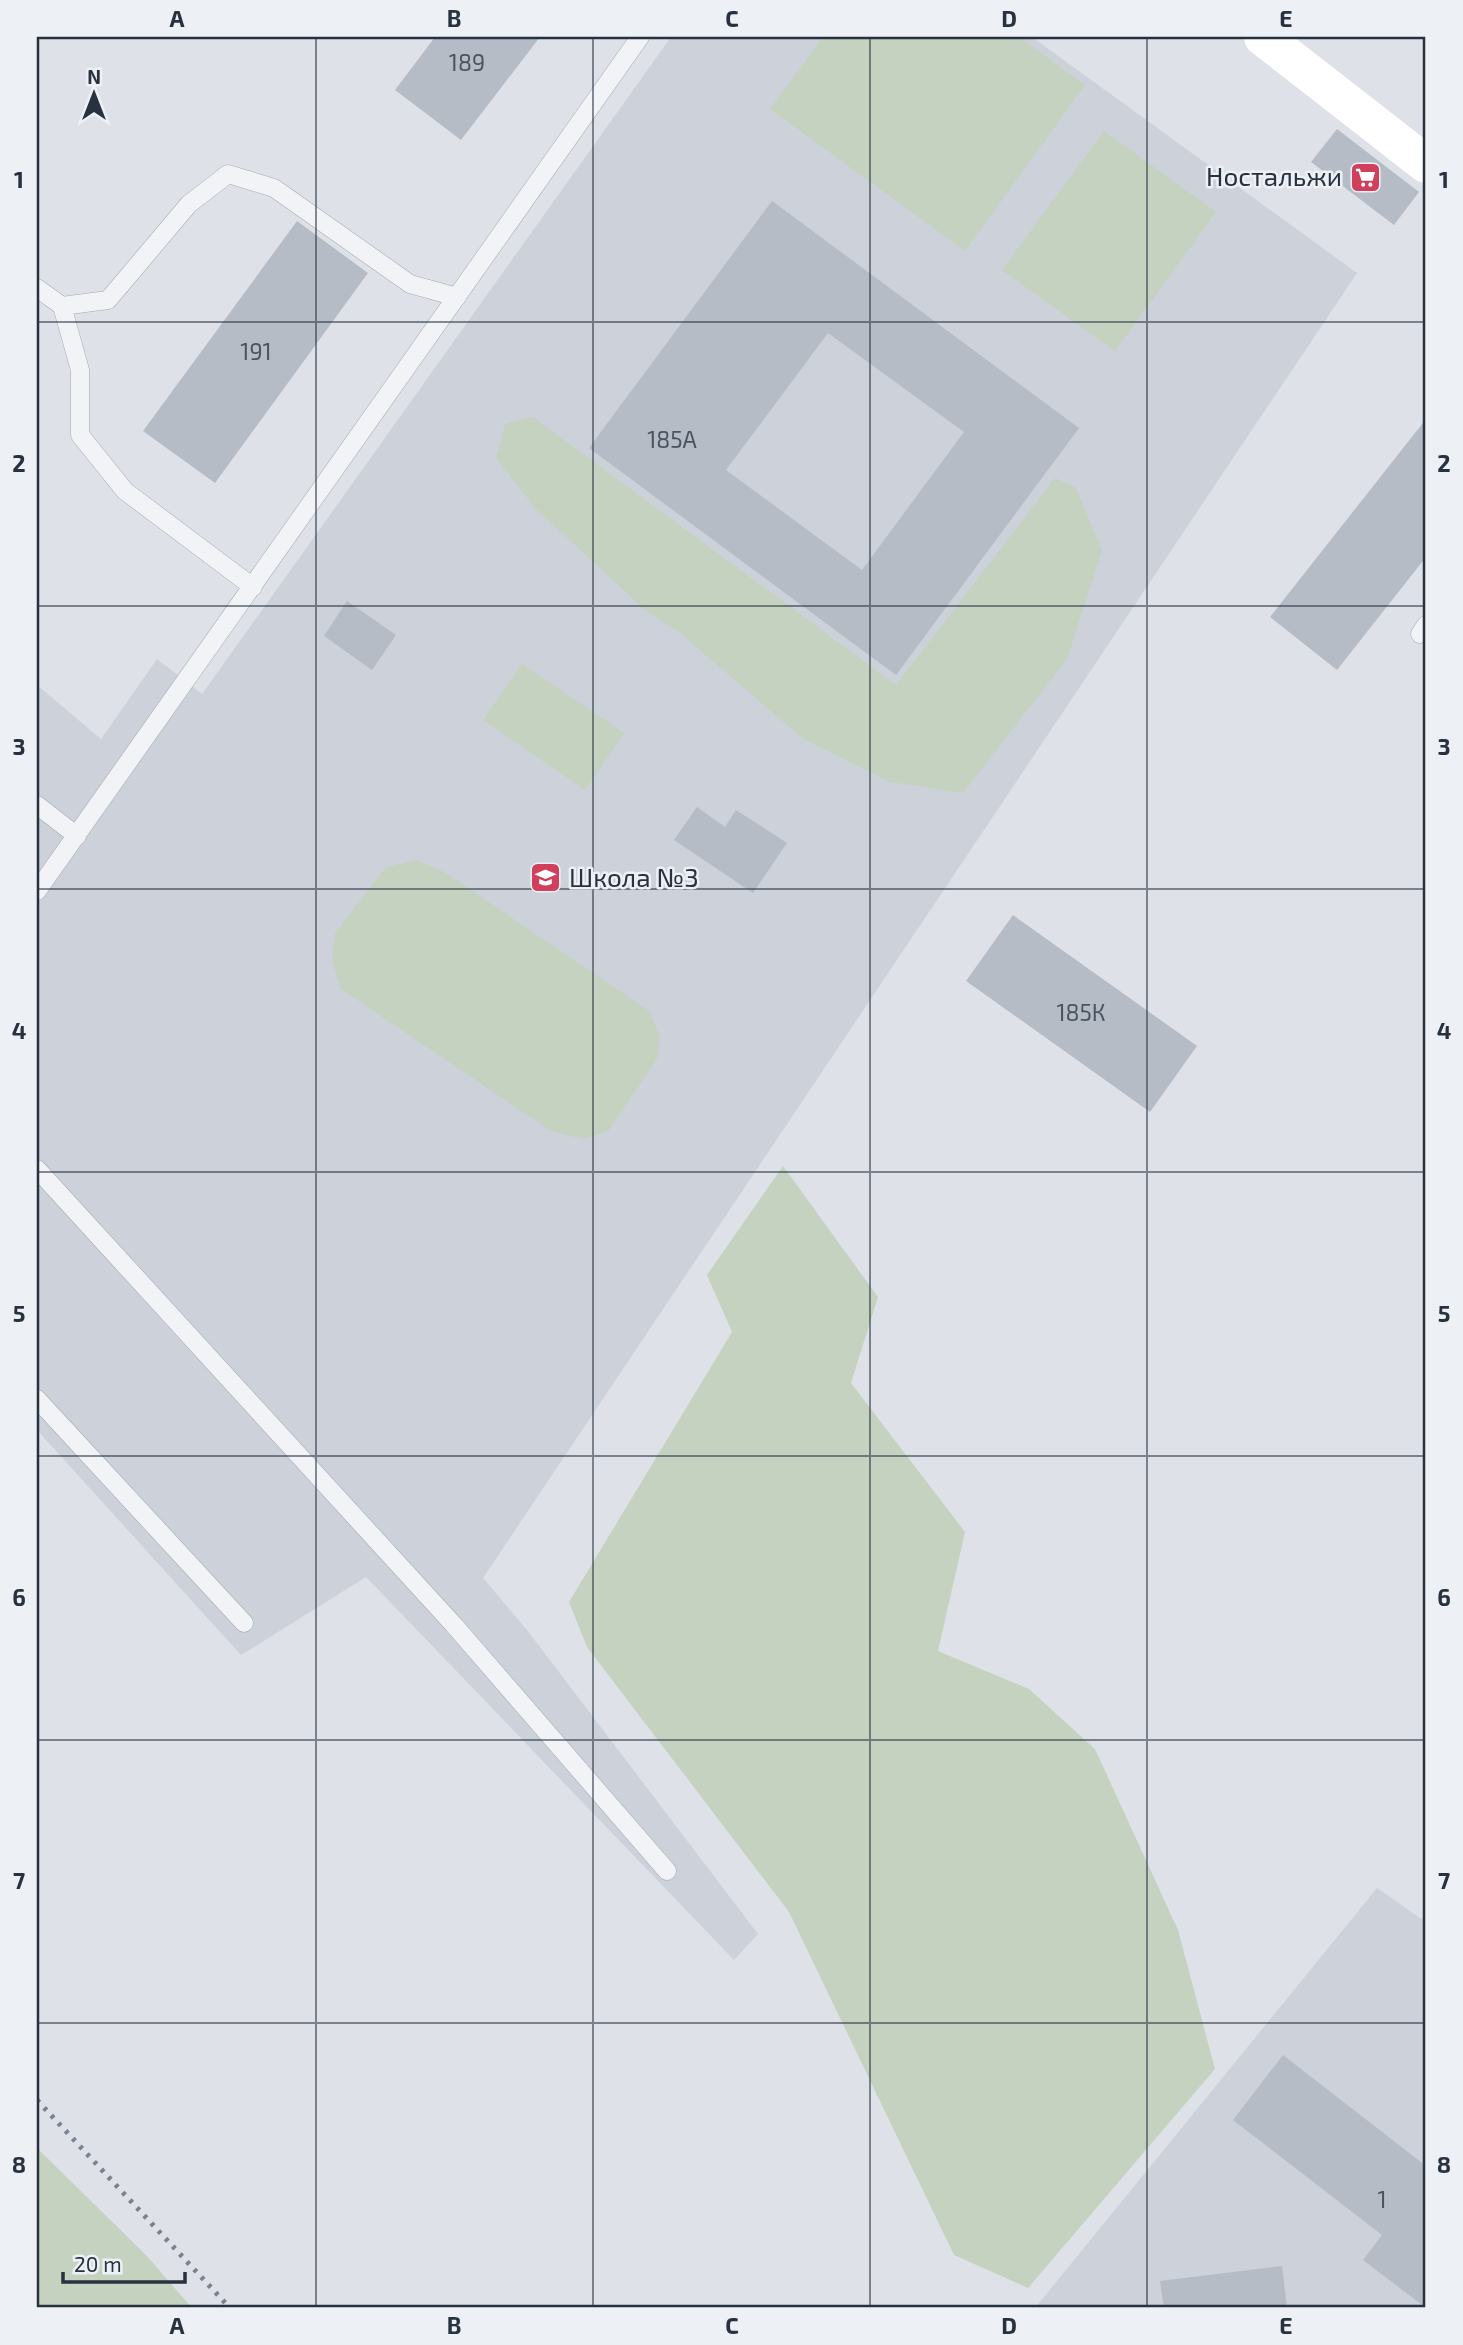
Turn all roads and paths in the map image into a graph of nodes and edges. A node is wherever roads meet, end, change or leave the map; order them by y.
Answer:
1 (640, 37) edge
2 (1263, 37) edge
3 (1426, 163) edge
4 (37, 288) edge
5 (457, 297) junction
6 (62, 306) junction
7 (253, 587) junction
8 (37, 805) edge
9 (77, 836) junction
10 (37, 891) edge
11 (37, 1169) edge
12 (37, 1399) edge
13 (244, 1623) dead end
14 (667, 1871) dead end

1 - 5 lane
2 - 3 main road
4 - 6 lane
5 - 6 lane
5 - 7 lane
6 - 7 lane
7 - 9 lane
8 - 9 lane
9 - 10 lane
11 - 14 lane
12 - 13 lane

